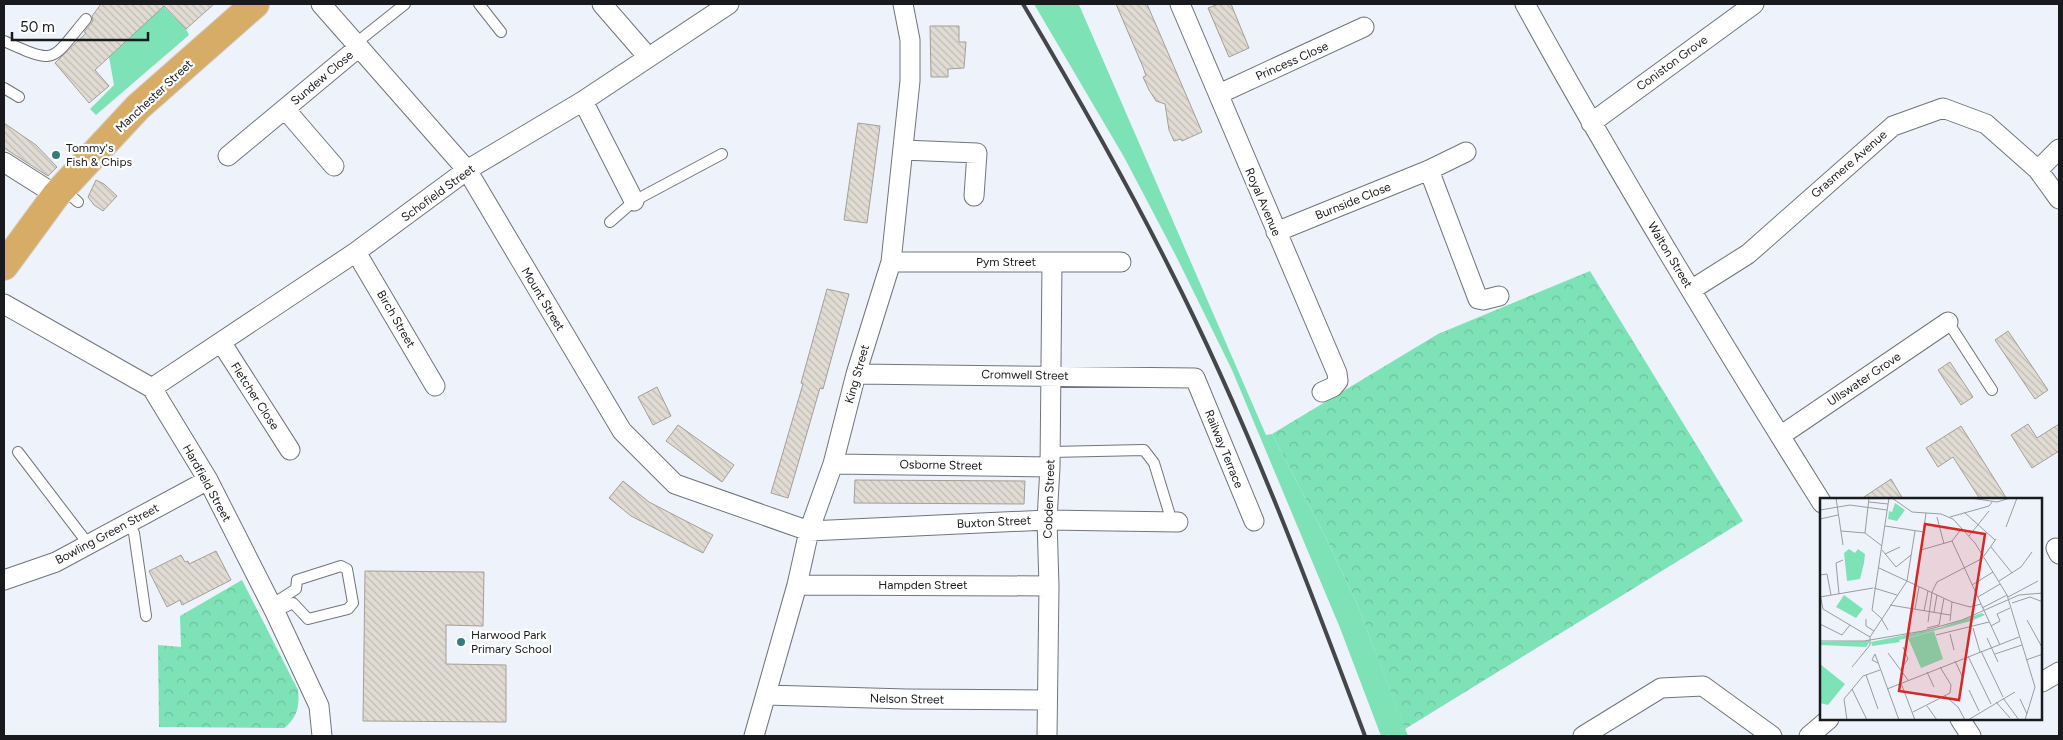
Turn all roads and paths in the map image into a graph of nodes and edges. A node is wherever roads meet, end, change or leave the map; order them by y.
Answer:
1 (255, 4) edge
2 (321, 4) edge
3 (404, 4) edge
4 (479, 4) edge
5 (602, 4) edge
6 (729, 4) edge
7 (903, 4) edge
8 (1180, 4) edge
9 (1525, 4) edge
10 (1754, 4) edge
11 (86, 19) dead end
12 (1364, 28) dead end
13 (501, 32) dead end
14 (4, 41) edge
15 (358, 45) junction
16 (648, 57) junction
17 (4, 88) edge
18 (1219, 94) junction
19 (19, 97) dead end
20 (583, 101) junction
21 (285, 110) junction
22 (1591, 123) junction
23 (2059, 149) edge
24 (903, 150) junction
25 (1466, 152) dead end
26 (722, 154) dead end
27 (228, 156) dead end
28 (4, 162) edge
29 (334, 166) dead end
30 (467, 170) junction
31 (1429, 170) junction
32 (2038, 170) junction
33 (66, 195) junction
34 (974, 196) dead end
35 (2059, 199) edge
36 (634, 201) junction
37 (610, 222) dead end
38 (1276, 232) junction
39 (356, 252) junction
40 (892, 262) junction
41 (1052, 262) junction
42 (1121, 262) dead end
43 (4, 266) edge
44 (1691, 290) junction
45 (1499, 296) dead end
46 (4, 304) edge
47 (1948, 322) joint
48 (221, 342) junction
49 (856, 374) junction
50 (1051, 376) junction
51 (1195, 378) joint
52 (435, 386) dead end
53 (152, 388) junction
54 (1992, 390) dead end
55 (1322, 392) dead end
56 (1780, 436) junction
57 (290, 450) dead end
58 (18, 452) dead end
59 (1050, 460) junction
60 (833, 464) junction
61 (208, 480) junction
62 (1820, 499) edge
63 (1047, 520) junction
64 (1254, 521) dead end
65 (1175, 522) joint
66 (128, 524) junction
67 (809, 531) junction
68 (89, 545) junction
69 (4, 580) edge
70 (797, 585) junction
71 (1048, 586) junction
72 (273, 608) junction
73 (146, 616) dead end
74 (2059, 672) edge
75 (2043, 681) edge
76 (766, 695) junction
77 (1047, 700) junction
78 (1828, 720) edge
79 (322, 736) edge
80 (754, 736) edge
81 (1047, 736) edge
82 (1583, 736) edge
83 (1772, 736) edge
84 (1809, 736) edge

1 - 33 main road, Manchester Street
2 - 15 street, Mount Street
3 - 15 lane
4 - 13 lane
5 - 16 street
6 - 16 street, Schofield Street
7 - 24 street, King Street
8 - 18 street, Royal Avenue
9 - 22 street, Walton Street
10 - 22 street, Coniston Grove
11 - 14 lane
12 - 18 street, Princess Close
15 - 21 street, Sundew Close
15 - 30 street, Mount Street
16 - 20 street, Schofield Street
17 - 19 lane
18 - 38 street, Royal Avenue
20 - 30 street, Schofield Street
20 - 36 street
21 - 27 street, Sundew Close
21 - 29 street, Sundew Close
22 - 44 street, Walton Street
23 - 32 street
24 - 34 street
24 - 40 street, King Street
25 - 31 street, Burnside Close
26 - 36 lane
28 - 33 street
30 - 39 street, Schofield Street
30 - 67 street, Mount Street
31 - 38 street, Burnside Close
31 - 45 street
32 - 35 street, Grasmere Avenue
32 - 44 street, Grasmere Avenue
33 - 43 main road, Manchester Street
36 - 37 lane
38 - 55 street, Royal Avenue
39 - 48 street, Schofield Street
39 - 52 street, Birch Street
40 - 41 street, Pym Street
40 - 49 street, King Street
41 - 42 street, Pym Street
41 - 50 street, Cobden Street
44 - 56 street, Walton Street
46 - 53 street, Hardfield Street
47 - 54 lane
47 - 56 street, Ullswater Grove
48 - 53 street, Schofield Street
48 - 57 street, Fletcher Close
49 - 50 street, Cromwell Street
49 - 60 street, King Street
50 - 51 street, Cromwell Street
50 - 59 street, Cobden Street
51 - 64 street, Railway Terrace
53 - 61 street, Hardfield Street
56 - 62 street, Walton Street
58 - 68 lane
59 - 60 street, Osborne Street
59 - 63 street, Cobden Street
59 - 65 lane
60 - 67 street, King Street
61 - 66 street, Bowling Green Street
61 - 72 street, Hardfield Street
63 - 65 street, Buxton Street
63 - 67 street, Buxton Street
63 - 71 street, Cobden Street
66 - 68 street, Bowling Green Street
66 - 73 lane
67 - 70 street, King Street
68 - 69 street, Bowling Green Street
70 - 71 street, Hampden Street
70 - 76 street, King Street
71 - 77 street, Cobden Street
72 - 72 lane
72 - 79 street, Hardfield Street
74 - 75 street
76 - 77 street, Nelson Street
76 - 80 street, King Street
77 - 81 street, Cobden Street
78 - 84 street
82 - 83 street

